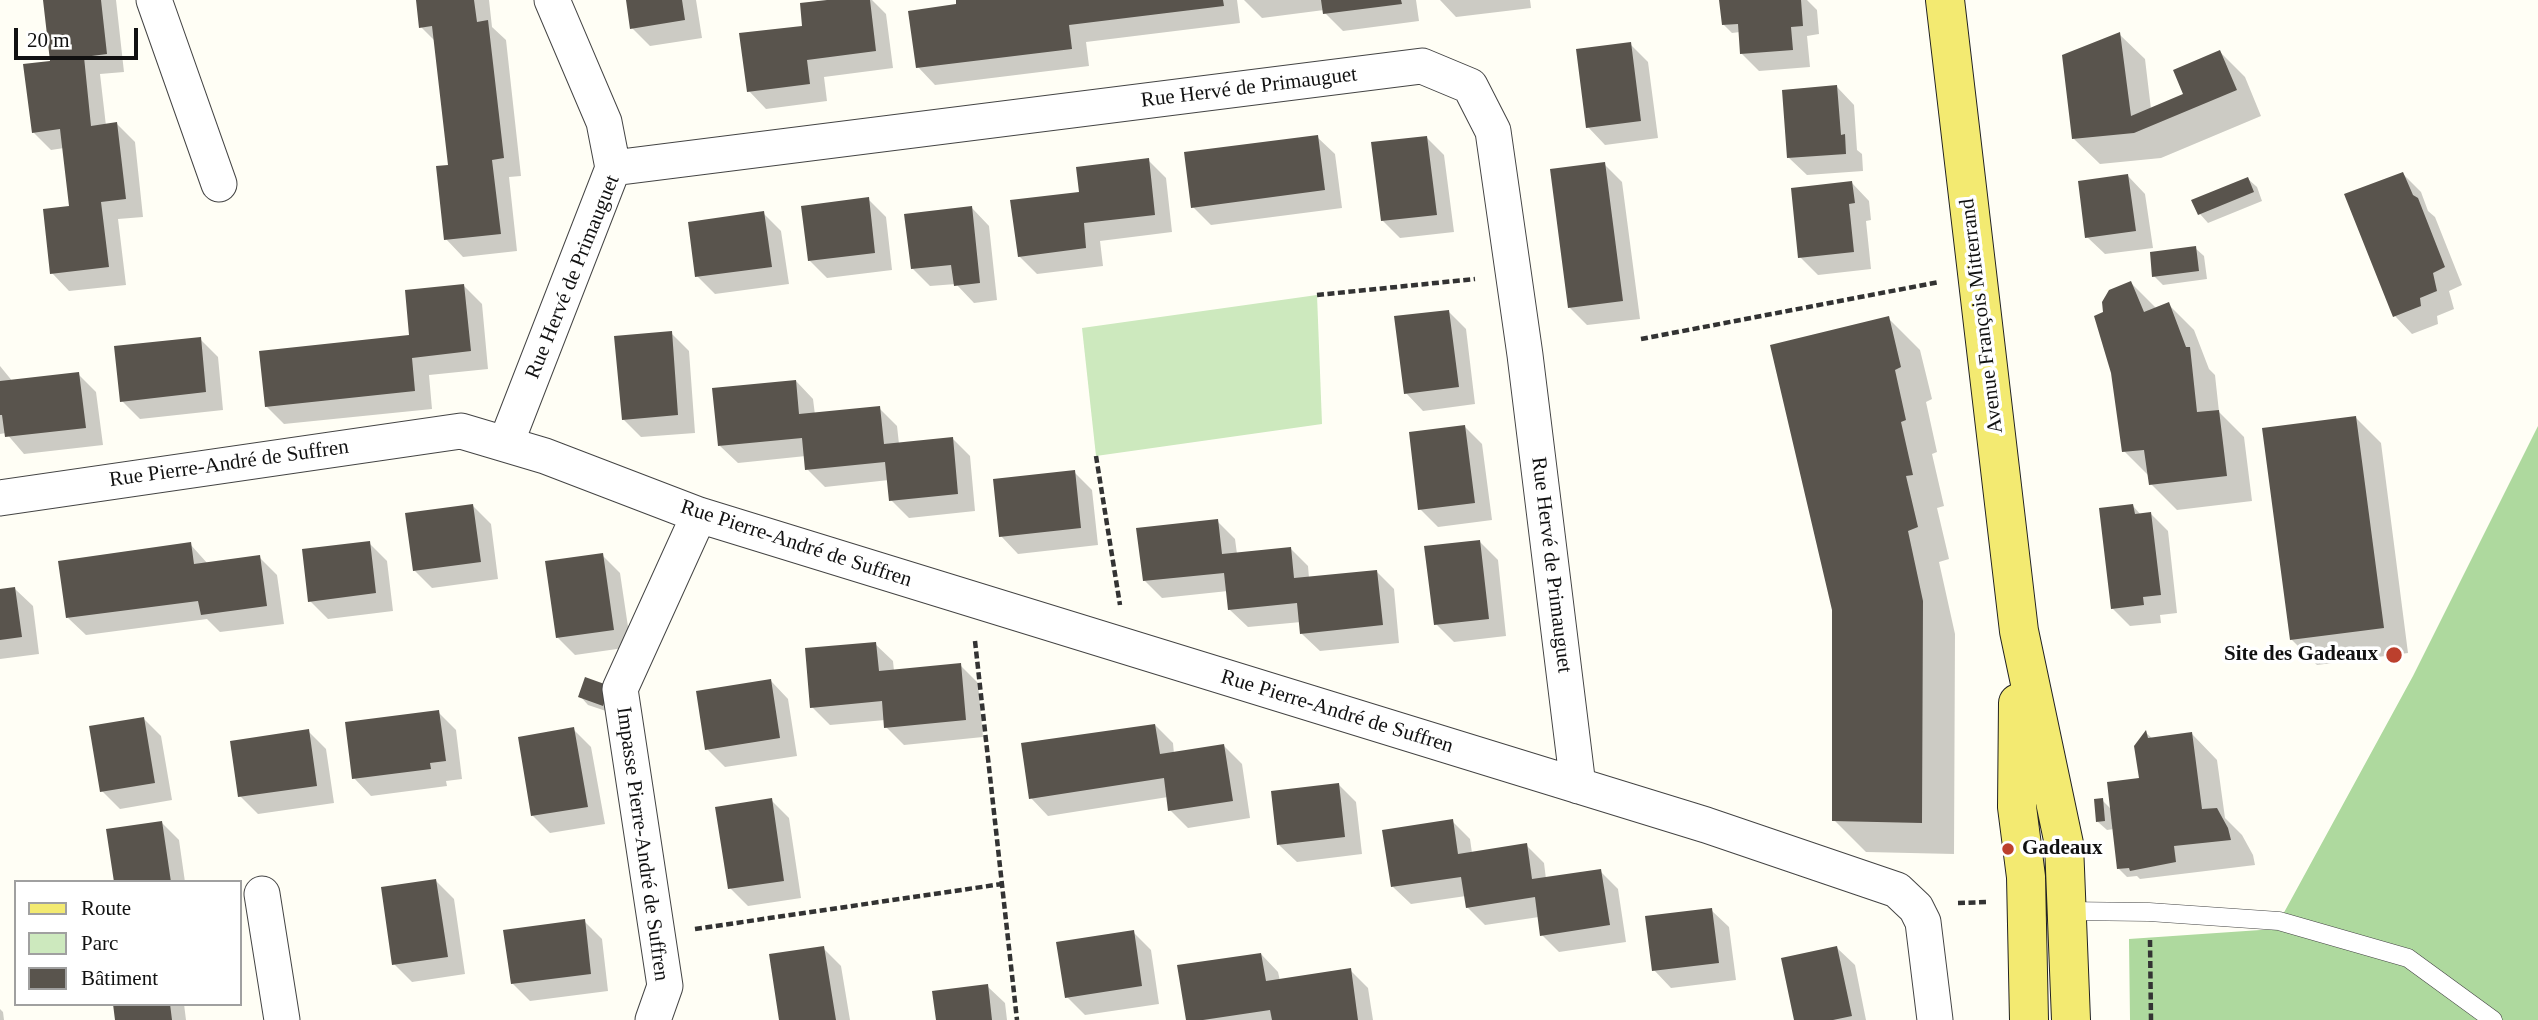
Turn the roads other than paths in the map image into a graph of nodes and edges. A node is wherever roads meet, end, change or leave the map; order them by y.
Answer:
1 (154, 0) edge
2 (552, 0) edge
3 (1945, 0) edge
4 (613, 168) junction
5 (219, 184) dead end
6 (506, 443) junction
7 (0, 498) edge
8 (699, 515) junction
9 (2019, 631) junction
10 (1578, 786) junction
11 (262, 894) dead end
12 (2067, 911) junction
13 (282, 1020) edge
14 (653, 1020) edge
15 (1936, 1020) edge
16 (2029, 1020) edge
17 (2071, 1020) edge
18 (2493, 1020) edge

1 - 5 street
2 - 4 street
3 - 9 main road, Avenue François Mitterrand
4 - 6 street, Rue Hervé de Primauguet
4 - 10 street, Rue Hervé de Primauguet
6 - 7 street, Rue Pierre-André de Suffren
6 - 8 street, Rue Pierre-André de Suffren
8 - 10 street, Rue Pierre-André de Suffren
8 - 14 street, Impasse Pierre-André de Suffren
9 - 12 main road, Avenue François Mitterrand
9 - 16 main road, Avenue François Mitterrand
10 - 15 street, Rue Pierre-André de Suffren
11 - 13 street
12 - 17 main road, Avenue François Mitterrand
12 - 18 lane

